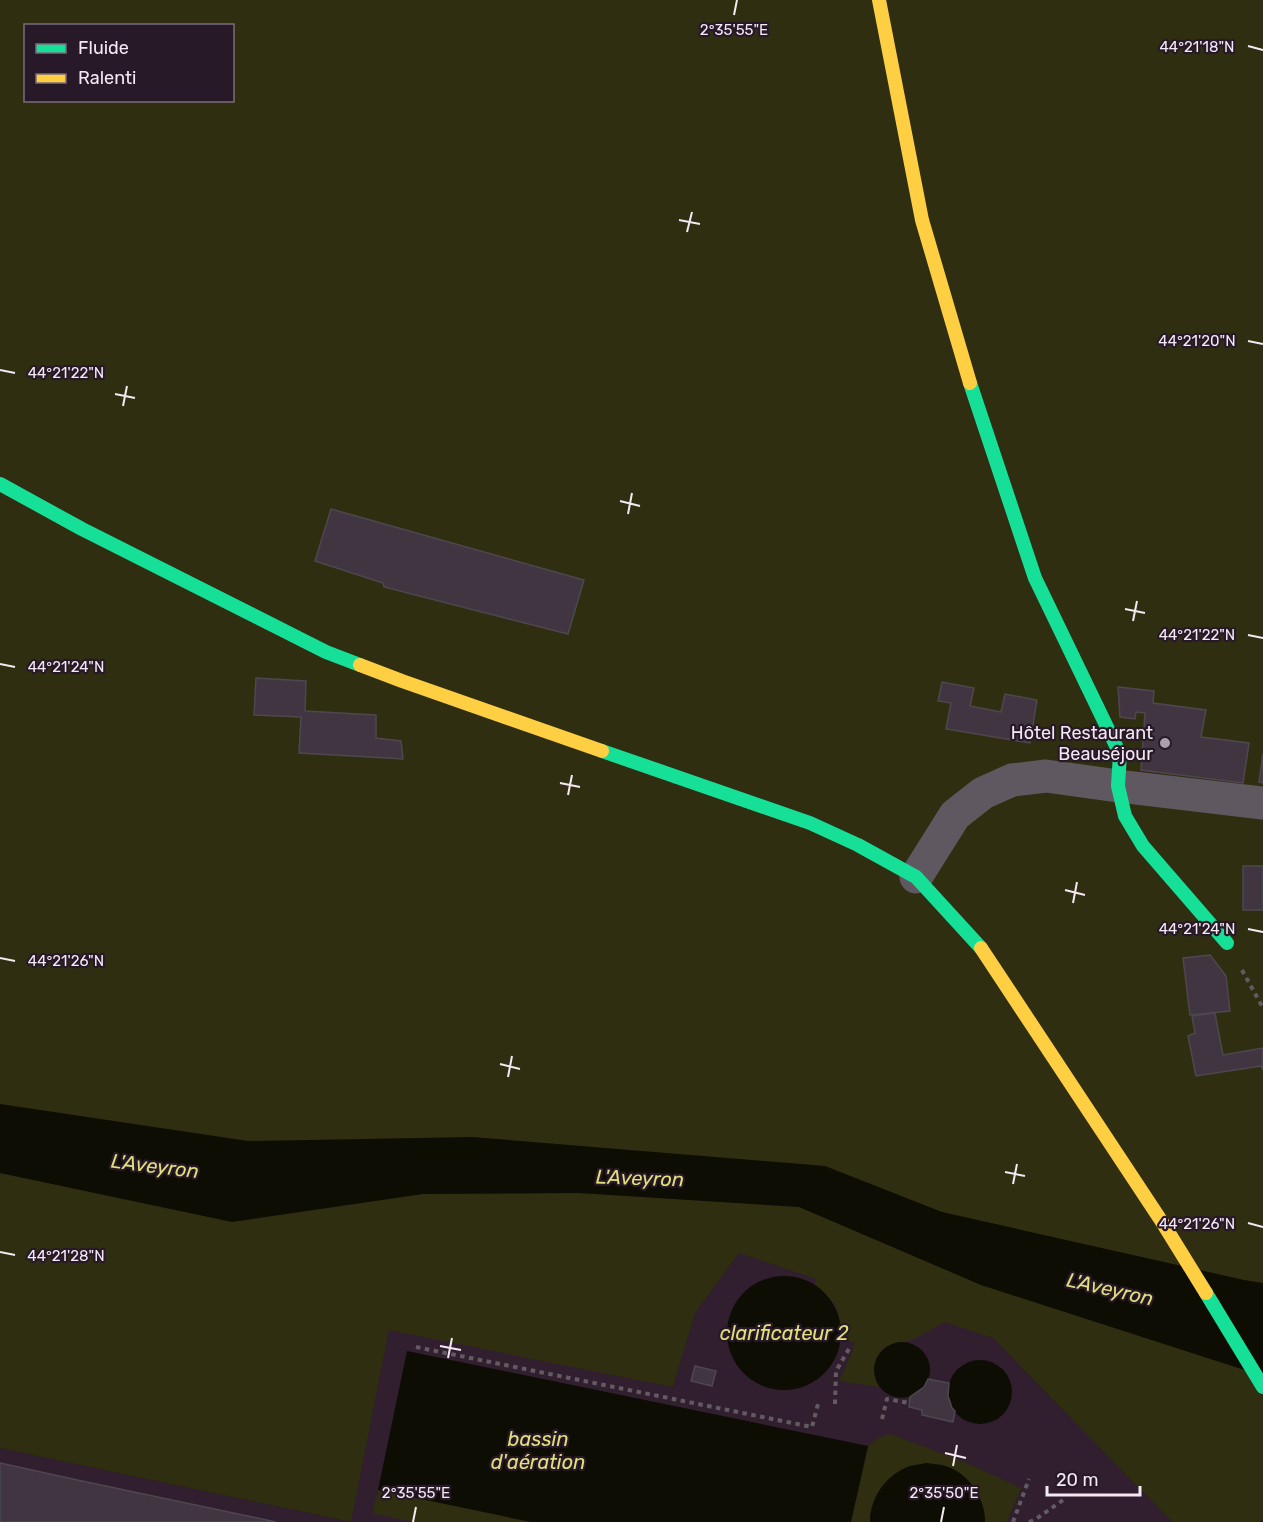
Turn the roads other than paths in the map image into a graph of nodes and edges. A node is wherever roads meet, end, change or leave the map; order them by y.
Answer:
1 (879, 0) edge
2 (0, 484) edge
3 (1118, 786) junction
4 (1263, 803) edge
5 (916, 877) junction
6 (1227, 943) road end
7 (1263, 1387) edge

1 - 3 street
2 - 5 street
3 - 4 street
3 - 5 street
3 - 6 street
5 - 7 street

